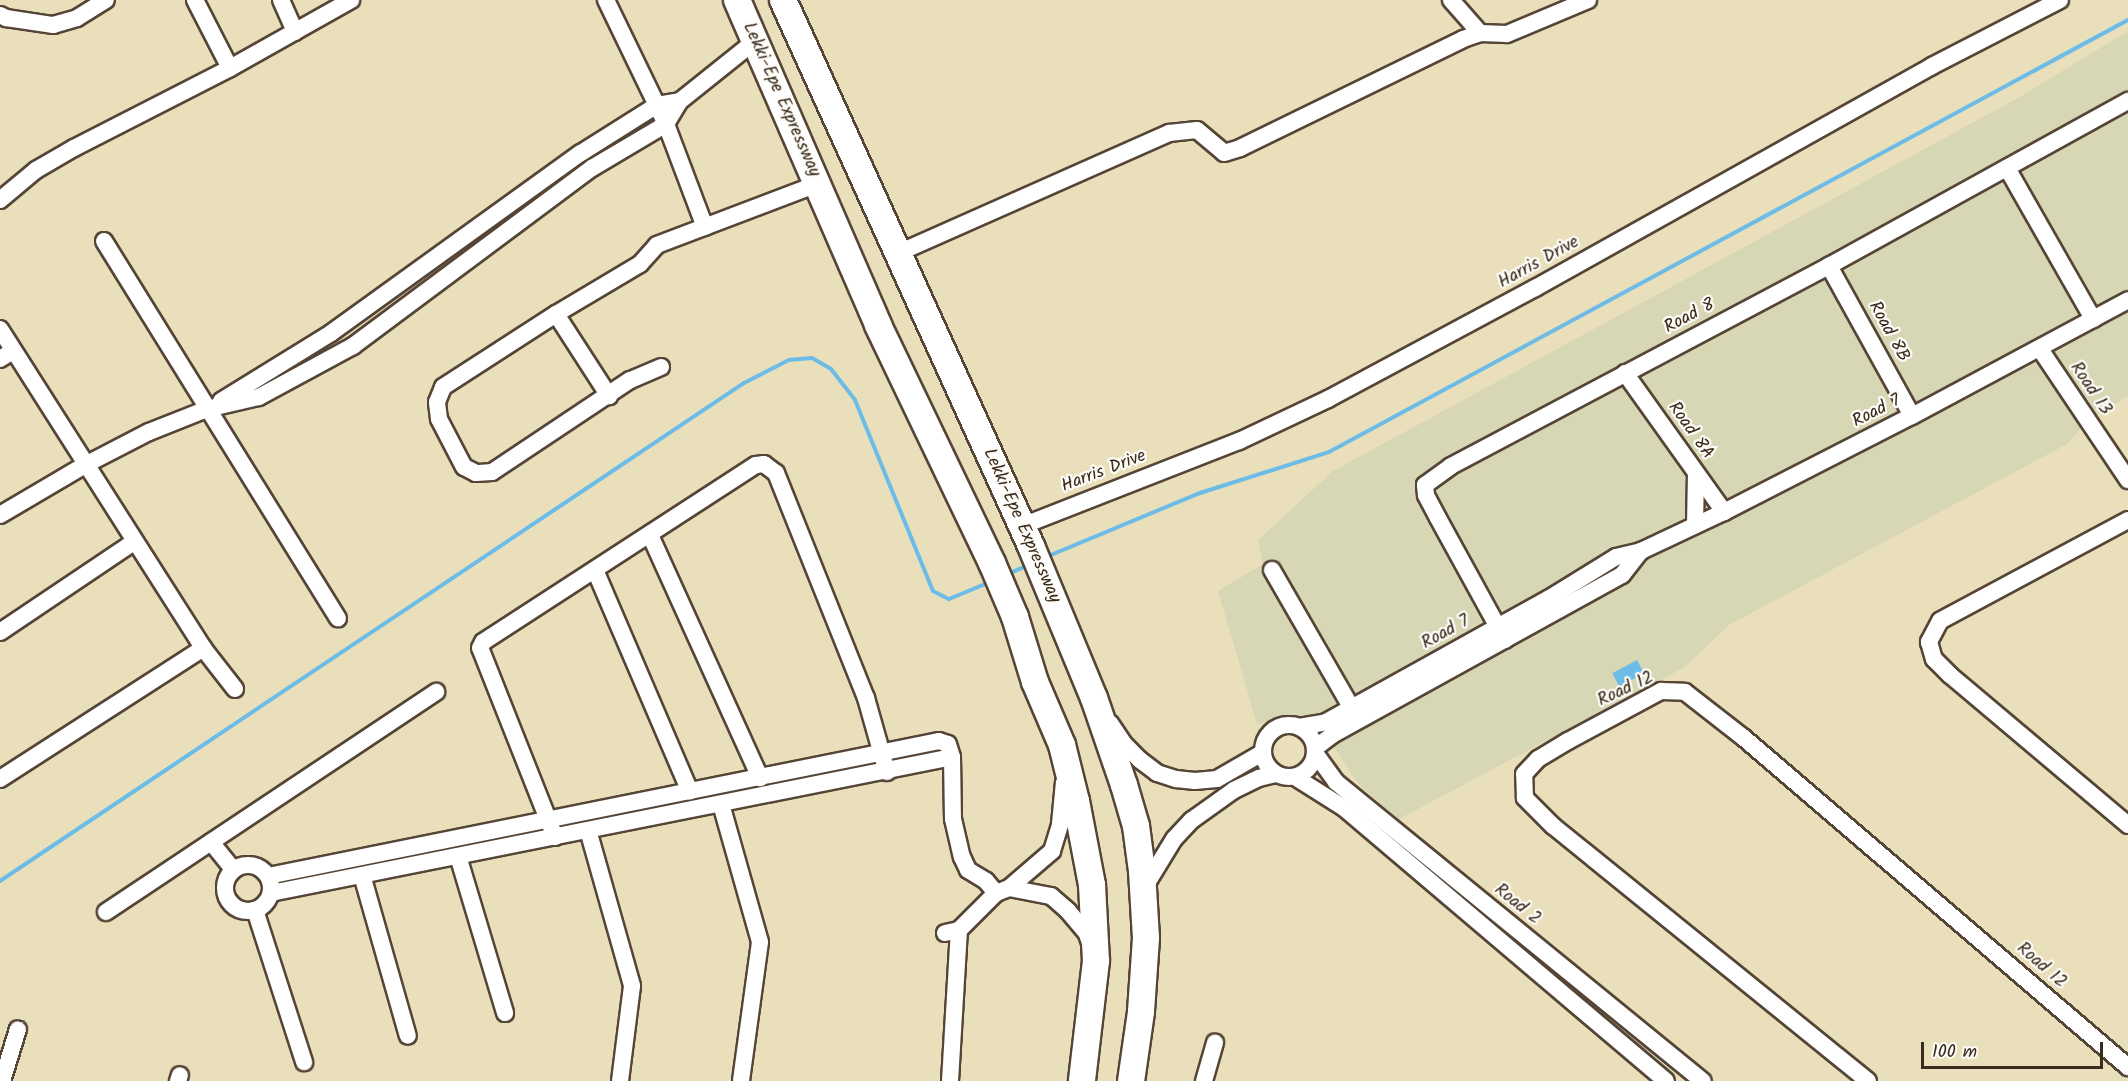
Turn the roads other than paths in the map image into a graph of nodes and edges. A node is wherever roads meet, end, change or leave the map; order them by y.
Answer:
1 (106, 0) edge
2 (195, 0) edge
3 (280, 0) edge
4 (351, 0) edge
5 (606, 0) edge
6 (737, 0) edge
7 (783, 0) edge
8 (1451, 0) edge
9 (1588, 0) edge
10 (2060, 0) edge
11 (0, 15) edge
12 (295, 32) junction
13 (1480, 33) junction
14 (755, 41) junction
15 (230, 68) junction
16 (680, 101) junction
17 (2128, 101) edge
18 (657, 105) junction
19 (666, 124) junction
20 (2007, 168) junction
21 (818, 184) junction
22 (0, 200) edge
23 (705, 227) junction
24 (104, 241) dead end
25 (451, 247) junction
26 (896, 254) junction
27 (461, 265) junction
28 (1829, 266) junction
29 (2128, 300) edge
30 (556, 314) junction
31 (2093, 319) junction
32 (0, 329) edge
33 (2040, 349) junction
34 (7, 355) edge
35 (661, 367) dead end
36 (1625, 373) junction
37 (609, 396) junction
38 (207, 409) junction
39 (1912, 416) junction
40 (85, 465) junction
41 (1696, 474) junction
42 (2128, 480) edge
43 (1724, 512) junction
44 (0, 515) edge
45 (2128, 520) edge
46 (1695, 525) junction
47 (650, 535) junction
48 (1026, 536) junction
49 (134, 542) junction
50 (595, 570) junction
51 (1272, 570) dead end
52 (338, 618) dead end
53 (0, 632) edge
54 (1501, 633) junction
55 (203, 648) junction
56 (235, 689) dead end
57 (436, 692) dead end
58 (1094, 698) junction
59 (1355, 714) junction
60 (1299, 727) junction
61 (1062, 745) junction
62 (1315, 750) junction
63 (1262, 753) junction
64 (882, 754) junction
65 (952, 757) junction
66 (887, 772) junction
67 (1275, 774) junction
68 (1295, 777) junction
69 (760, 778) junction
70 (0, 779) edge
71 (690, 792) junction
72 (721, 804) junction
73 (549, 820) junction
74 (2128, 825) edge
75 (588, 830) junction
76 (555, 837) junction
77 (211, 842) junction
78 (458, 856) junction
79 (233, 869) junction
80 (362, 875) junction
81 (269, 884) junction
82 (1003, 891) junction
83 (1142, 892) junction
84 (255, 910) junction
85 (106, 912) dead end
86 (1096, 961) junction
87 (505, 1013) dead end
88 (18, 1029) dead end
89 (408, 1036) dead end
90 (1215, 1043) dead end
91 (304, 1062) dead end
92 (2128, 1066) edge
93 (2, 1081) edge
94 (620, 1081) edge
95 (741, 1081) edge
96 (950, 1081) edge
97 (1082, 1081) edge
98 (1131, 1081) edge
99 (1204, 1081) edge
100 (1666, 1081) edge
101 (1702, 1081) edge
102 (1868, 1081) edge

1 - 11 street
2 - 15 street
3 - 12 street
4 - 12 street
5 - 18 street
6 - 14 highway, Lekki-Epe Expressway
7 - 26 highway, Lekki-Epe Expressway
8 - 13 street
9 - 13 street
10 - 48 street, Harris Drive
12 - 15 street
13 - 26 street
14 - 16 street
14 - 21 highway, Lekki-Epe Expressway
15 - 22 street
16 - 18 street
16 - 19 street
17 - 20 street, Road 8
18 - 19 street
18 - 25 street
19 - 23 street
19 - 27 street
20 - 28 street, Road 8
20 - 31 street
21 - 23 street
21 - 61 highway, Lekki-Epe Expressway
23 - 30 street
24 - 38 street
25 - 27 street
25 - 38 street
26 - 48 highway, Lekki-Epe Expressway
27 - 38 street
28 - 36 street, Road 8
28 - 39 street, Road 8B
29 - 31 street, Road 7
30 - 37 street
30 - 37 street
31 - 33 street, Road 7
32 - 34 street
33 - 39 street, Road 7
33 - 42 street, Road 13
34 - 40 street
35 - 37 street
36 - 41 street, Road 8A
36 - 54 street, Road 8
38 - 40 street
38 - 52 street
39 - 43 street, Road 7
40 - 44 street
40 - 49 street
41 - 43 street, Road 8A
41 - 46 street
43 - 46 street, Road 7
45 - 74 street
46 - 54 street, Road 7
47 - 50 street
47 - 64 street
47 - 69 street
48 - 58 highway, Lekki-Epe Expressway
49 - 53 street
49 - 55 street
50 - 71 street
50 - 73 street
51 - 59 street
54 - 59 street, Road 7
55 - 56 street
55 - 70 street
57 - 77 street
58 - 63 street
58 - 83 highway, Lekki-Epe Expressway
59 - 60 street, Road 7
59 - 62 street, Road 7
60 - 62 street
60 - 63 street
61 - 82 street
61 - 86 highway, Lekki-Epe Expressway
62 - 68 street
62 - 101 street, Road 2
63 - 67 street
64 - 65 street
64 - 66 street
64 - 69 street
65 - 66 street
65 - 82 street
66 - 72 street
67 - 68 street
67 - 83 street
68 - 100 street, Road 2
69 - 71 street
71 - 73 street
72 - 75 street
72 - 95 street
73 - 76 street
73 - 81 street
75 - 76 street
75 - 94 street
76 - 78 street
77 - 79 street
77 - 85 street
78 - 80 street
78 - 87 street
79 - 81 street
79 - 84 street
80 - 81 street
80 - 89 street
81 - 84 street
82 - 86 street
82 - 96 street
83 - 98 highway, Lekki-Epe Expressway
84 - 91 street
86 - 97 highway, Lekki-Epe Expressway
88 - 93 street
90 - 99 street
92 - 102 street, Road 12

